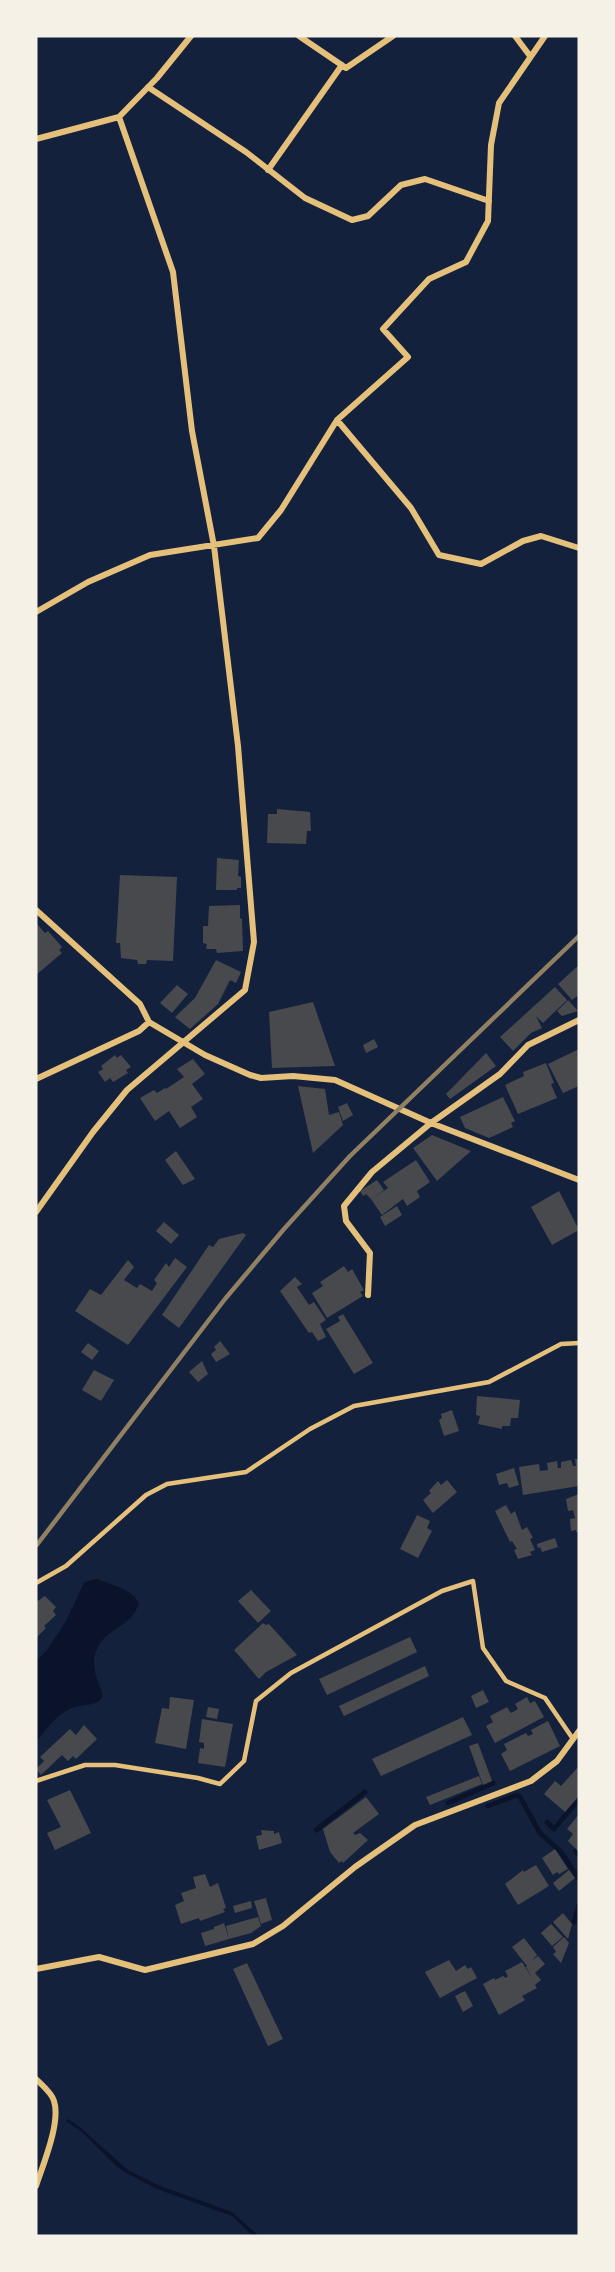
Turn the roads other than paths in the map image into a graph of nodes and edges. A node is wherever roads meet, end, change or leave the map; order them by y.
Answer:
1 (191, 36) edge
2 (299, 36) edge
3 (393, 36) edge
4 (514, 36) edge
5 (544, 36) edge
6 (530, 56) junction
7 (342, 65) junction
8 (148, 87) junction
9 (118, 117) junction
10 (36, 139) edge
11 (268, 170) junction
12 (489, 201) junction
13 (337, 420) junction
14 (214, 546) junction
15 (579, 548) edge
16 (36, 612) edge
17 (36, 910) edge
18 (579, 1020) edge
19 (150, 1022) junction
20 (184, 1042) junction
21 (36, 1078) edge
22 (431, 1123) junction
23 (579, 1180) edge
24 (36, 1212) edge
25 (368, 1295) dead end
26 (579, 1343) edge
27 (36, 1583) edge
28 (579, 1731) edge
29 (573, 1739) junction
30 (36, 1781) edge
31 (36, 1969) edge
32 (36, 2079) edge
33 (36, 2186) edge

1 - 8 street
2 - 7 street
3 - 7 street
4 - 6 street
5 - 6 street
6 - 12 street
7 - 11 street
8 - 9 street
8 - 11 street
9 - 10 street
9 - 14 street
11 - 12 street
12 - 13 street
13 - 14 street
13 - 15 street
14 - 16 street
14 - 20 street
17 - 19 street
18 - 22 street
19 - 20 street
19 - 21 street
20 - 22 street
20 - 24 street
22 - 23 street
22 - 25 street
26 - 27 lane
28 - 29 street
29 - 30 lane
29 - 31 street
32 - 33 street

